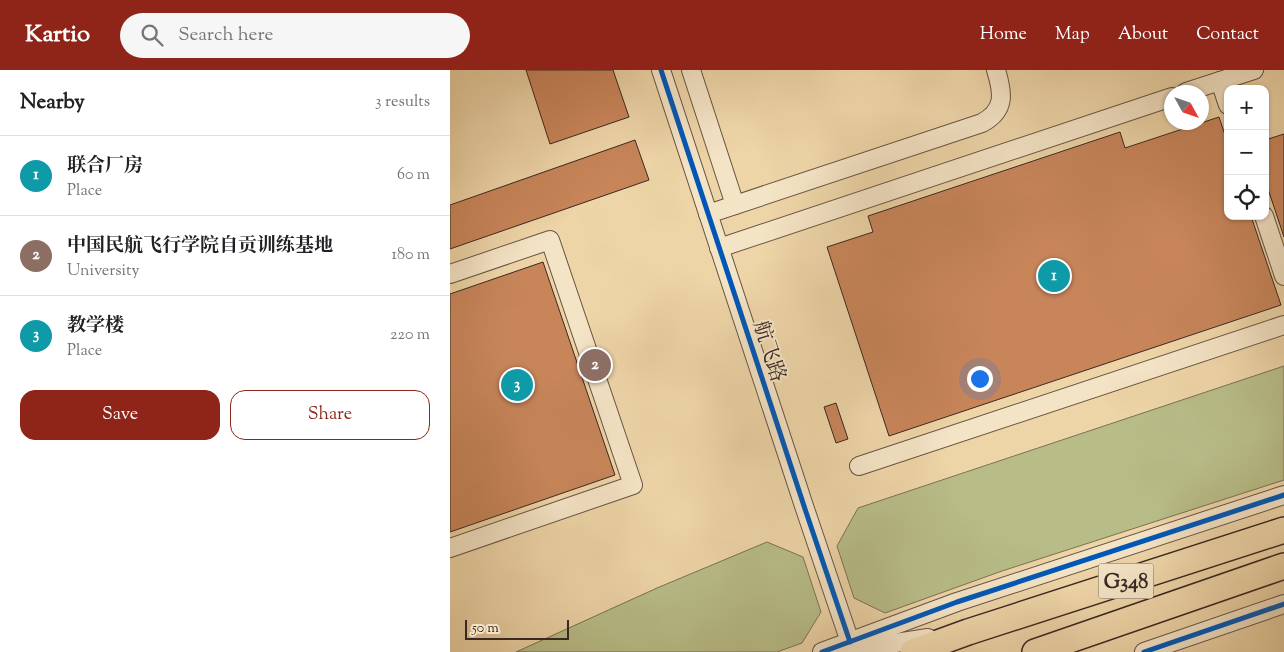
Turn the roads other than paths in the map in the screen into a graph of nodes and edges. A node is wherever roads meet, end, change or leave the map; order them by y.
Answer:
1 (661, 70) edge
2 (691, 70) edge
3 (996, 70) edge
4 (1254, 70) edge
5 (1220, 81) junction
6 (1208, 85) edge
7 (1224, 93) edge
8 (1164, 100) edge
9 (735, 205) junction
10 (708, 214) junction
11 (1265, 220) edge
12 (719, 248) junction
13 (450, 274) edge
14 (1284, 276) edge
15 (1284, 325) edge
16 (859, 466) dead end
17 (1284, 495) edge
18 (1284, 530) edge
19 (450, 548) edge
20 (1284, 566) edge
21 (1284, 604) edge
22 (968, 632) junction
23 (846, 647) edge
24 (822, 652) edge
25 (914, 652) edge
26 (1035, 652) edge
27 (1144, 652) edge

1 - 10 street, 航飞路
2 - 9 street
3 - 9 street
4 - 5 street
5 - 6 street
5 - 7 street
8 - 12 street
9 - 10 street
10 - 12 street, 航飞路
11 - 14 street
12 - 23 street, 航飞路
13 - 19 street
15 - 16 street
17 - 23 street
18 - 22 highway, G348
20 - 26 highway, G348
21 - 27 street
22 - 23 street
22 - 25 highway, G348
23 - 24 street

